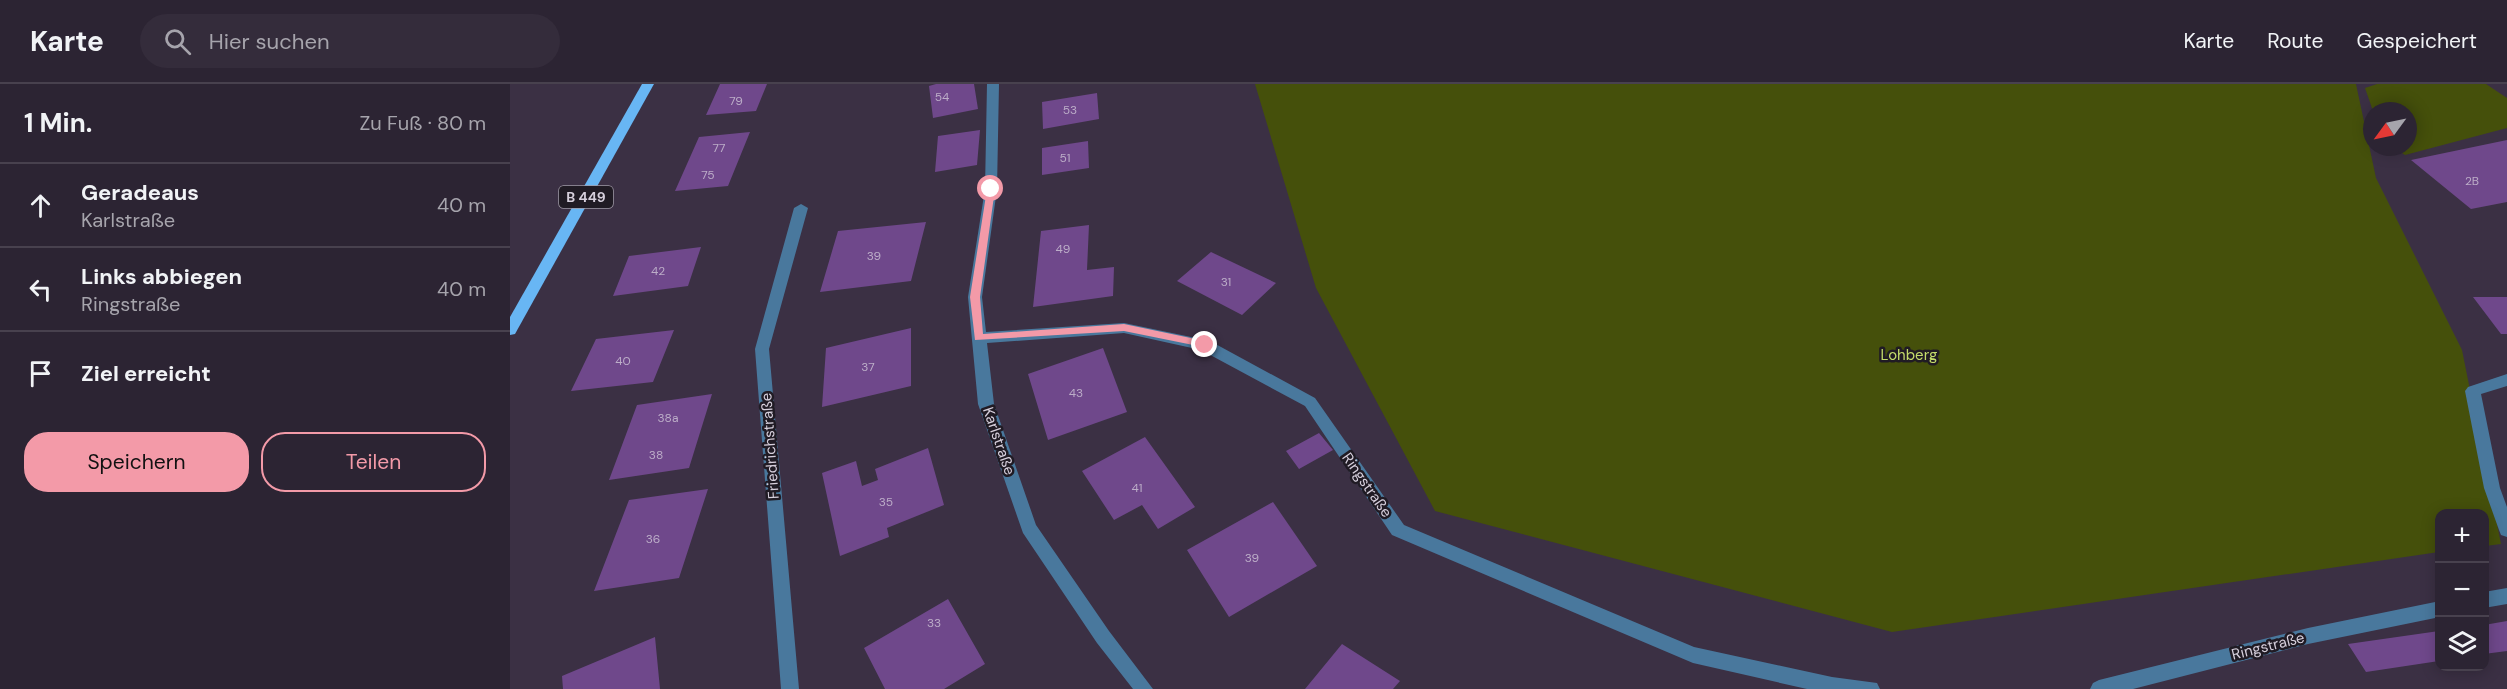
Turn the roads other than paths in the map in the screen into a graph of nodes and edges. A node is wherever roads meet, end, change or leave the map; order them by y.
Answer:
1 (648, 84) edge
2 (993, 84) edge
3 (801, 208) dead end
4 (516, 310) edge
5 (510, 330) edge
6 (978, 338) junction
7 (2507, 380) edge
8 (2507, 530) edge
9 (2507, 596) edge
10 (2489, 599) edge
11 (2435, 610) edge
12 (790, 689) edge
13 (1144, 689) edge
14 (1871, 689) edge
15 (2099, 689) edge

1 - 4 main road, B 449
2 - 6 street, Karlstraße
3 - 12 street, Friedrichstraße
4 - 5 main road, B 449
6 - 13 street, Karlstraße
6 - 14 street, Ringstraße
7 - 8 street
9 - 10 street
11 - 15 street, Ringstraße

